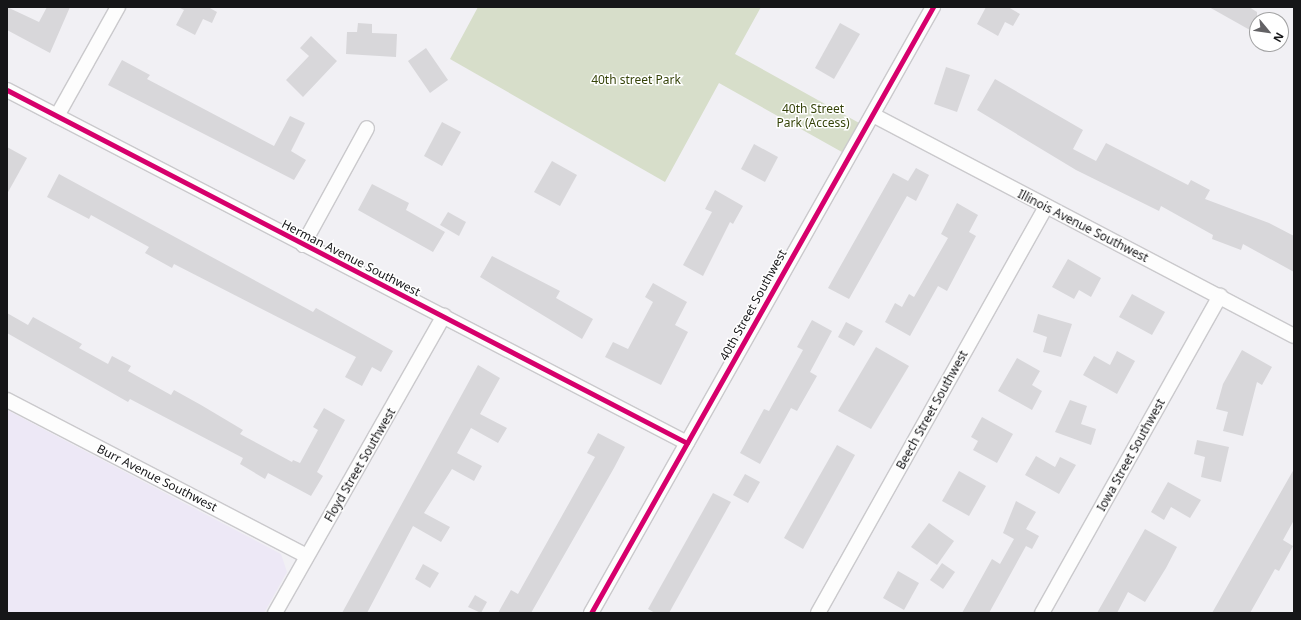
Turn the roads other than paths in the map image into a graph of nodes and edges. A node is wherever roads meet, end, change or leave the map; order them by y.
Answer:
1 (118, 7) edge
2 (933, 7) edge
3 (7, 90) edge
4 (873, 115) junction
5 (57, 116) junction
6 (368, 128) dead end
7 (1046, 207) junction
8 (303, 245) junction
9 (1220, 296) junction
10 (444, 316) junction
11 (1294, 336) edge
12 (7, 400) edge
13 (687, 443) junction
14 (308, 556) junction
15 (276, 613) edge
16 (591, 613) edge
17 (818, 613) edge
18 (1042, 613) edge

1 - 5 street
2 - 4 street, 40th Street Southwest
3 - 5 street, Herman Avenue Southwest
4 - 7 street, Illinois Avenue Southwest
4 - 13 street, 40th Street Southwest
5 - 8 street, Herman Avenue Southwest
6 - 8 street
7 - 9 street, Illinois Avenue Southwest
7 - 17 street, Beech Street Southwest
8 - 10 street, Herman Avenue Southwest
9 - 11 street, Illinois Avenue Southwest
9 - 18 street, Iowa Street Southwest
10 - 13 street, Herman Avenue Southwest
10 - 14 street, Floyd Street Southwest
12 - 14 street, Burr Avenue Southwest
13 - 16 street, 40th Street Southwest
14 - 15 street, Floyd Street Southwest

